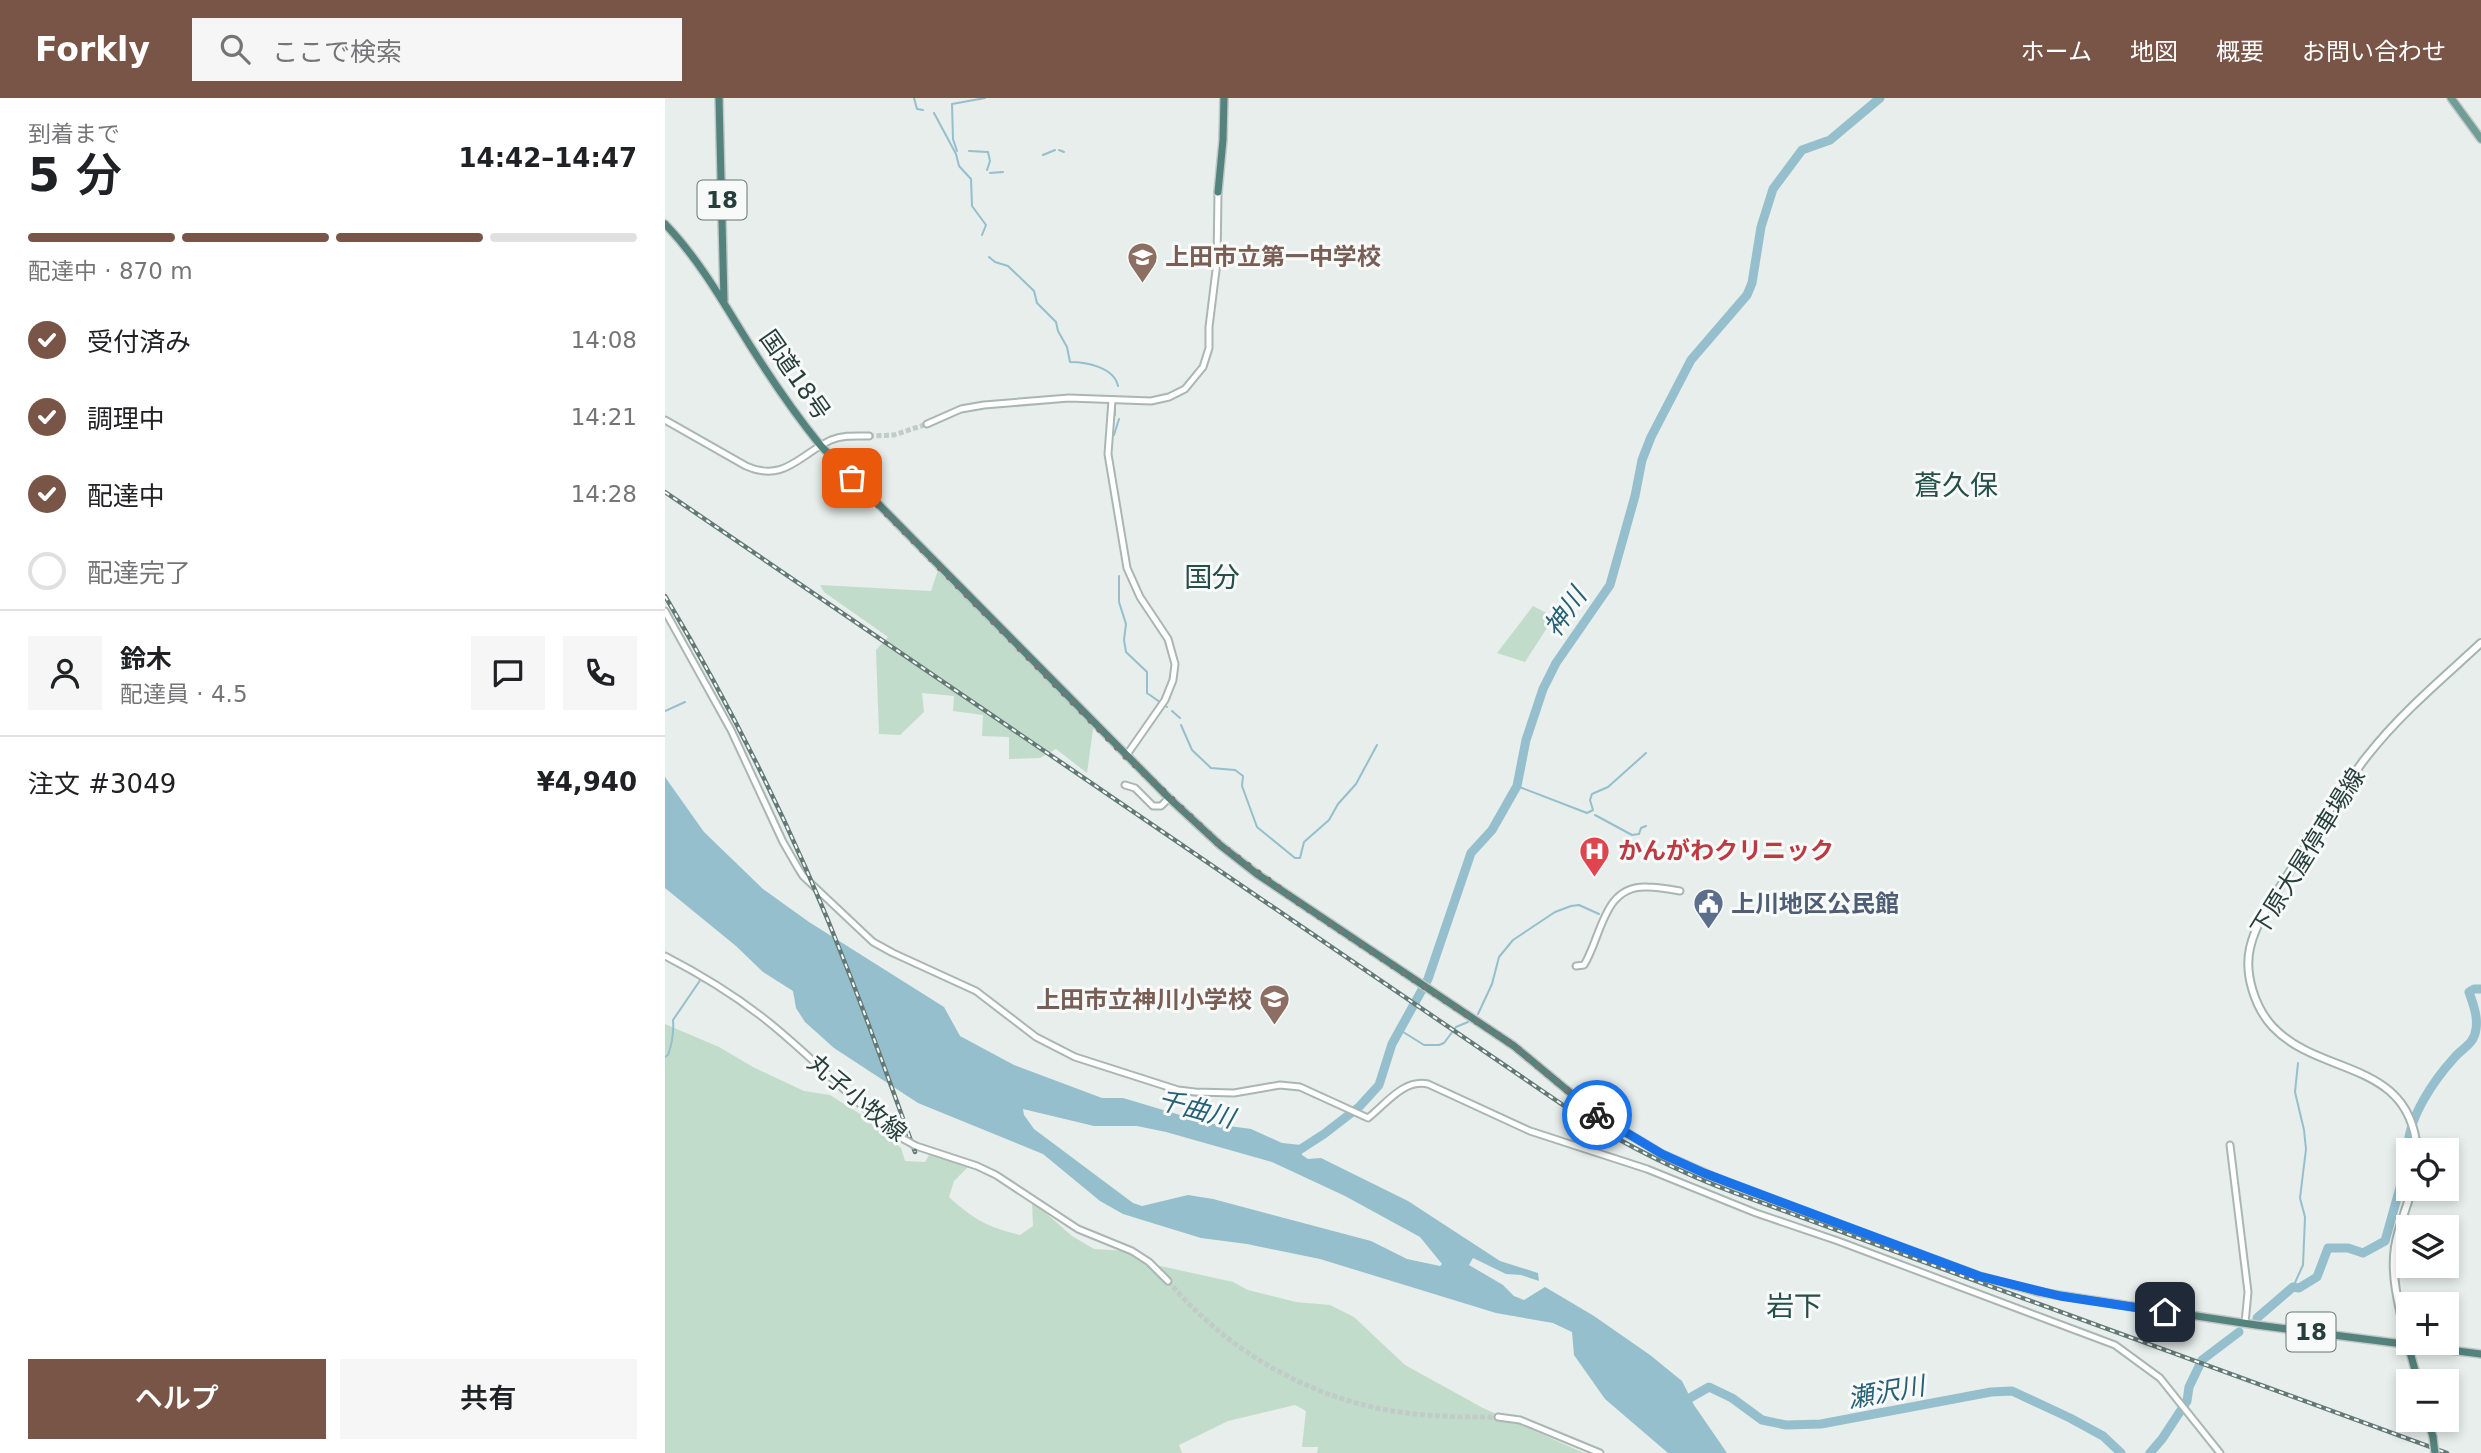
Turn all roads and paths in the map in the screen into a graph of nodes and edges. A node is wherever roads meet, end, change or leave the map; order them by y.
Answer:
1 (719, 98) edge
2 (1222, 98) edge
3 (2451, 98) edge
4 (2481, 139) edge
5 (1218, 192) joint
6 (665, 224) edge
7 (724, 302) junction
8 (1112, 400) junction
9 (665, 420) edge
10 (927, 424) tunnel mouth
11 (869, 436) tunnel mouth
12 (821, 446) junction
13 (665, 611) edge
14 (2481, 643) edge
15 (1126, 756) junction
16 (1125, 785) dead end
17 (1169, 798) junction
18 (1680, 891) dead end
19 (665, 956) edge
20 (1576, 966) dead end
21 (2415, 1138) edge
22 (2230, 1145) dead end
23 (2408, 1201) edge
24 (1168, 1281) tunnel mouth
25 (2397, 1292) edge
26 (2245, 1323) junction
27 (2396, 1343) edge
28 (2459, 1351) edge
29 (2481, 1354) edge
30 (1498, 1417) tunnel mouth
31 (2432, 1432) edge
32 (1600, 1453) edge
33 (2220, 1453) edge
34 (2435, 1453) edge

1 - 7 highway, 18
2 - 5 highway
3 - 4 main road
5 - 8 street
6 - 7 highway, 国道18号
7 - 12 highway, 国道18号 / 18
8 - 10 street
8 - 15 street
9 - 12 street
11 - 12 street
12 - 15 highway, 国道18号 / 18
13 - 33 street
14 - 21 main road, 下原大屋停車場線
15 - 17 highway, 国道18号 / 18
16 - 17 street
17 - 26 highway, 国道18号 / 18
18 - 20 street
19 - 24 street, 丸子小牧線, bridge
22 - 26 street
23 - 25 main road
26 - 27 highway, 国道18号 / 18
28 - 29 highway, 国道18号 / 18
30 - 32 street
31 - 34 highway, bridge

